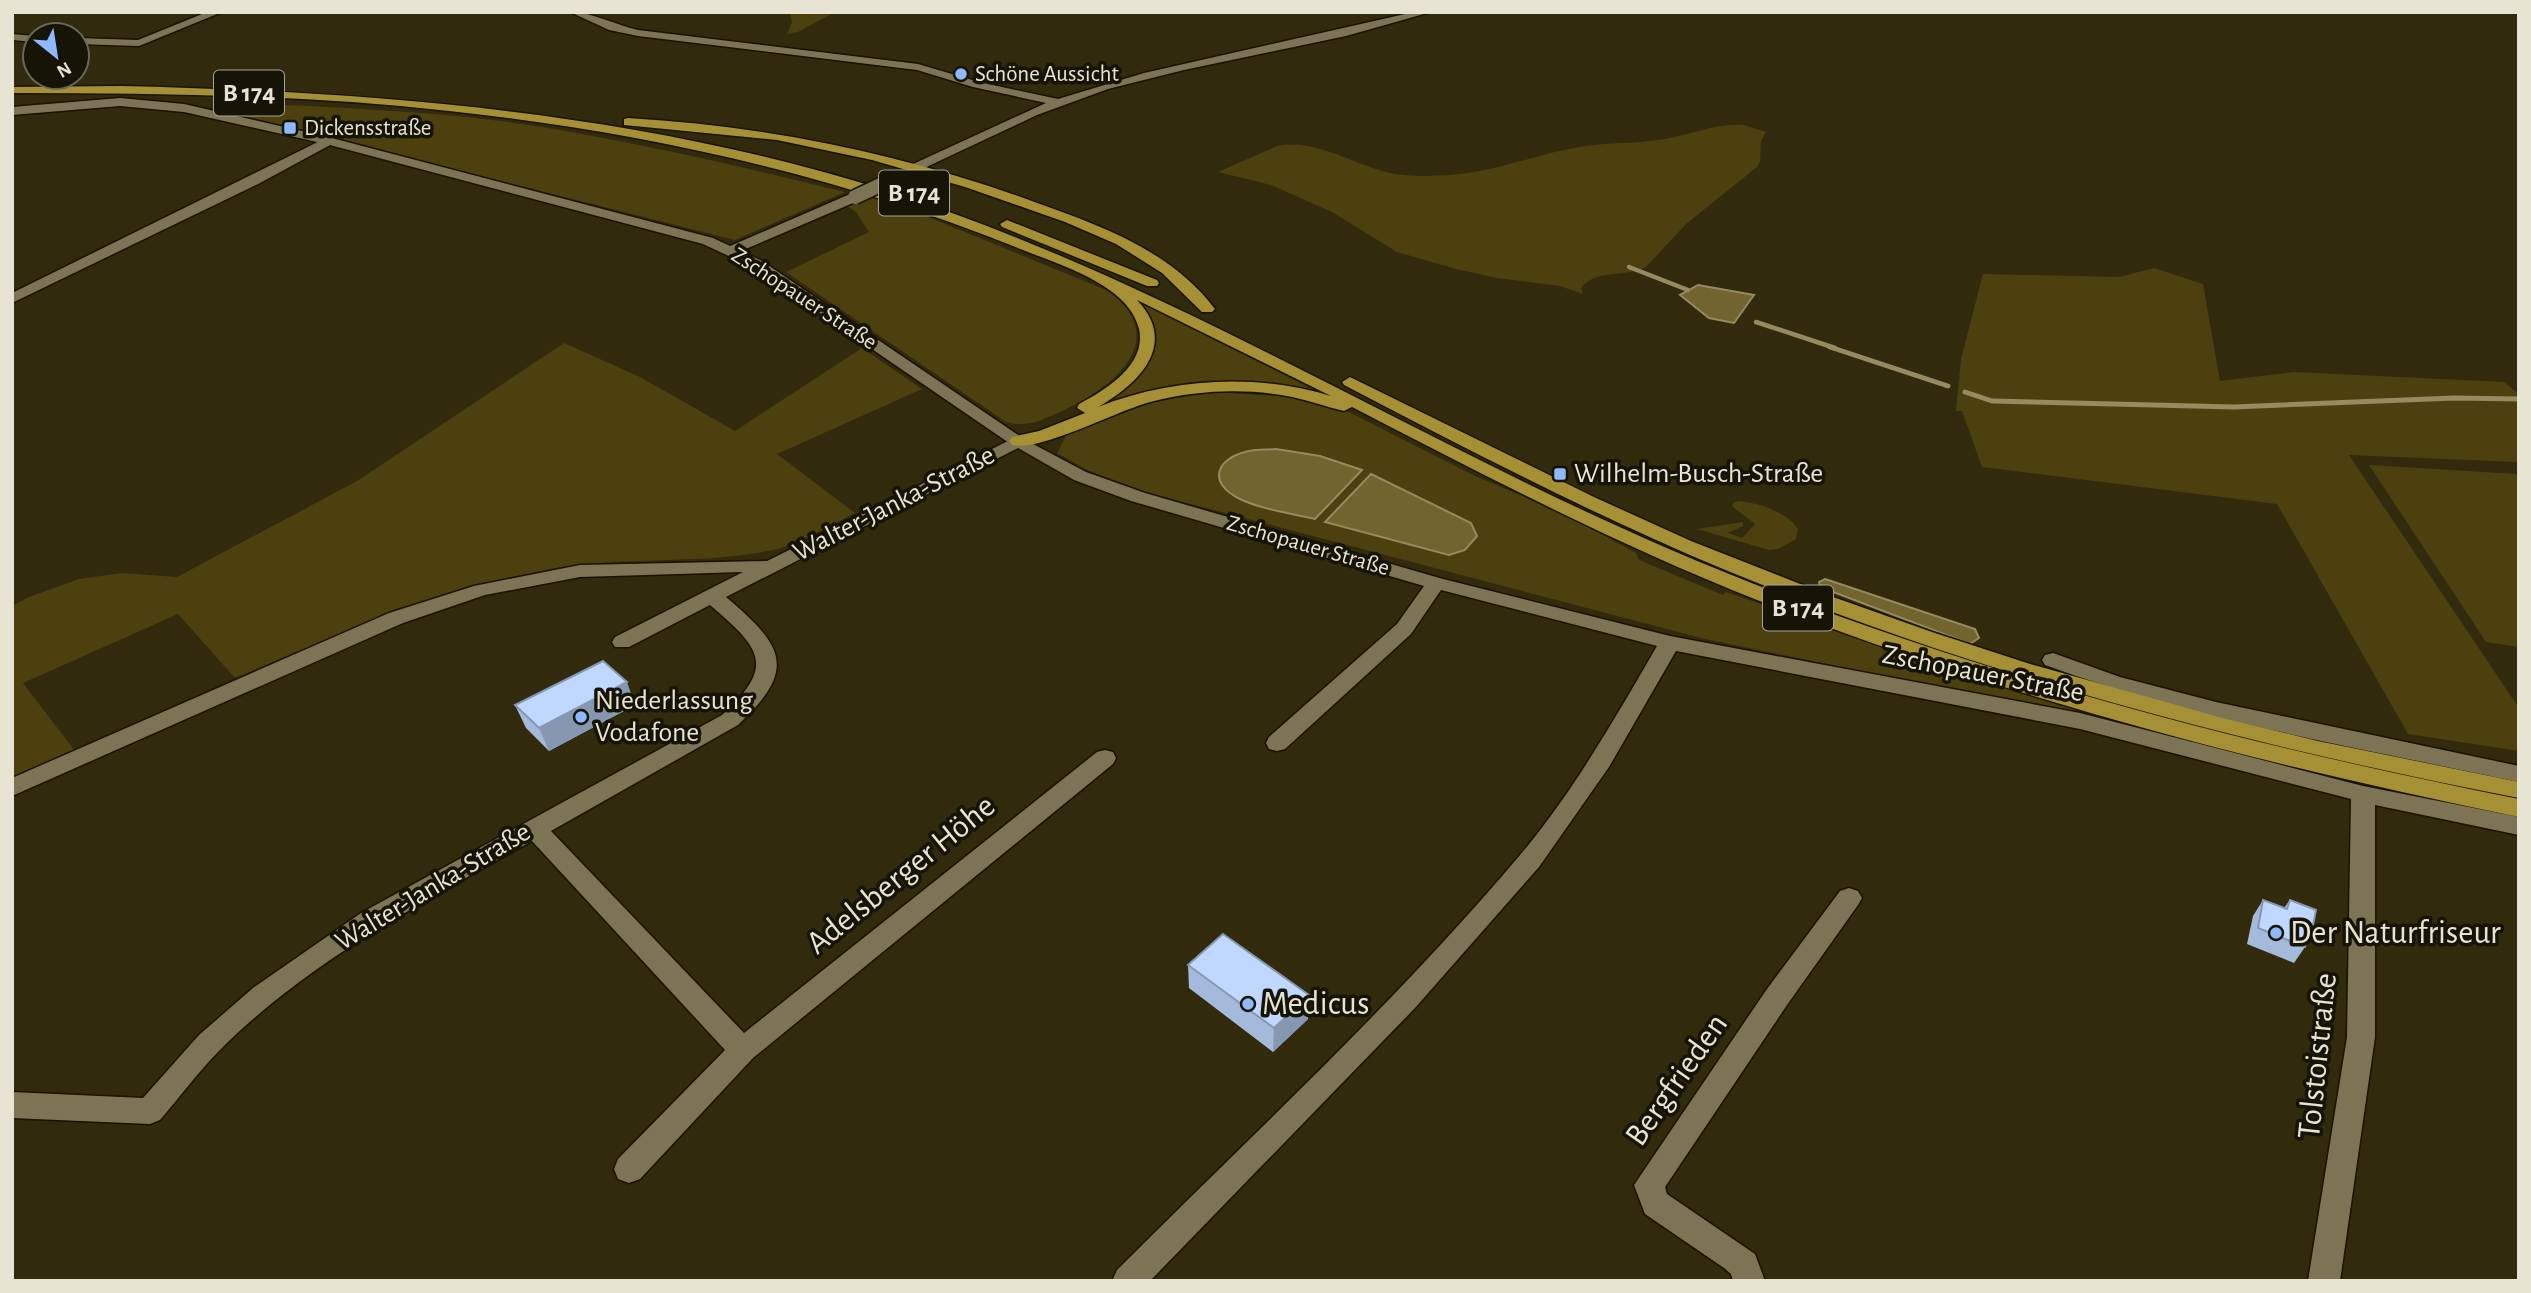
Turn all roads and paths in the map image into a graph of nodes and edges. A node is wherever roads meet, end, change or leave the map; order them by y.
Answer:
1 (575, 12) edge
2 (1426, 12) edge
3 (213, 14) edge
4 (91, 41) edge
5 (12, 84) edge
6 (12, 90) edge
7 (1057, 102) junction
8 (12, 111) edge
9 (608, 121) junction
10 (328, 141) junction
11 (918, 167) junction
12 (732, 250) junction
13 (1105, 280) junction
14 (12, 299) edge
15 (1207, 309) junction
16 (1387, 420) junction
17 (1018, 441) junction
18 (771, 566) junction
19 (1436, 583) junction
20 (712, 596) junction
21 (622, 642) dead end
22 (1670, 643) junction
23 (2053, 660) dead end
24 (1277, 743) dead end
25 (1105, 758) dead end
26 (2519, 774) edge
27 (12, 788) edge
28 (2519, 790) edge
29 (2363, 794) junction
30 (2519, 808) edge
31 (2519, 826) edge
32 (533, 827) junction
33 (1849, 898) dead end
34 (743, 1050) junction
35 (12, 1105) edge
36 (629, 1169) dead end
37 (1128, 1281) edge
38 (1749, 1281) edge
39 (2324, 1281) edge

1 - 7 street
2 - 7 street
3 - 4 street
5 - 9 highway, B 174
6 - 13 highway, B 174
7 - 11 street
8 - 10 street, Zschopauer Straße
9 - 11 highway
9 - 15 highway, B 174
10 - 12 street, Zschopauer Straße
10 - 14 street
11 - 12 street, bridge
11 - 15 highway
12 - 17 street, Zschopauer Straße
13 - 16 highway, B 174
13 - 17 highway
15 - 28 highway, B 174
16 - 17 highway
16 - 30 highway, B 174
17 - 18 street, Walter-Janka-Straße
17 - 19 street, Zschopauer Straße
18 - 20 street, Walter-Janka-Straße
18 - 27 street, Walter-Janka-Straße
19 - 22 street, Zschopauer Straße
19 - 24 street
20 - 21 street, Walter-Janka-Straße
20 - 32 street, Walter-Janka-Straße
22 - 29 street, Zschopauer Straße
22 - 37 street
23 - 26 street, Zschopauer Straße
25 - 34 street, Adelsberger Höhe
29 - 31 street, Zschopauer Straße
29 - 39 street, Tolstoistraße
32 - 34 street
32 - 35 street, Walter-Janka-Straße
33 - 38 street, Bergfrieden
34 - 36 street, Adelsberger Höhe

